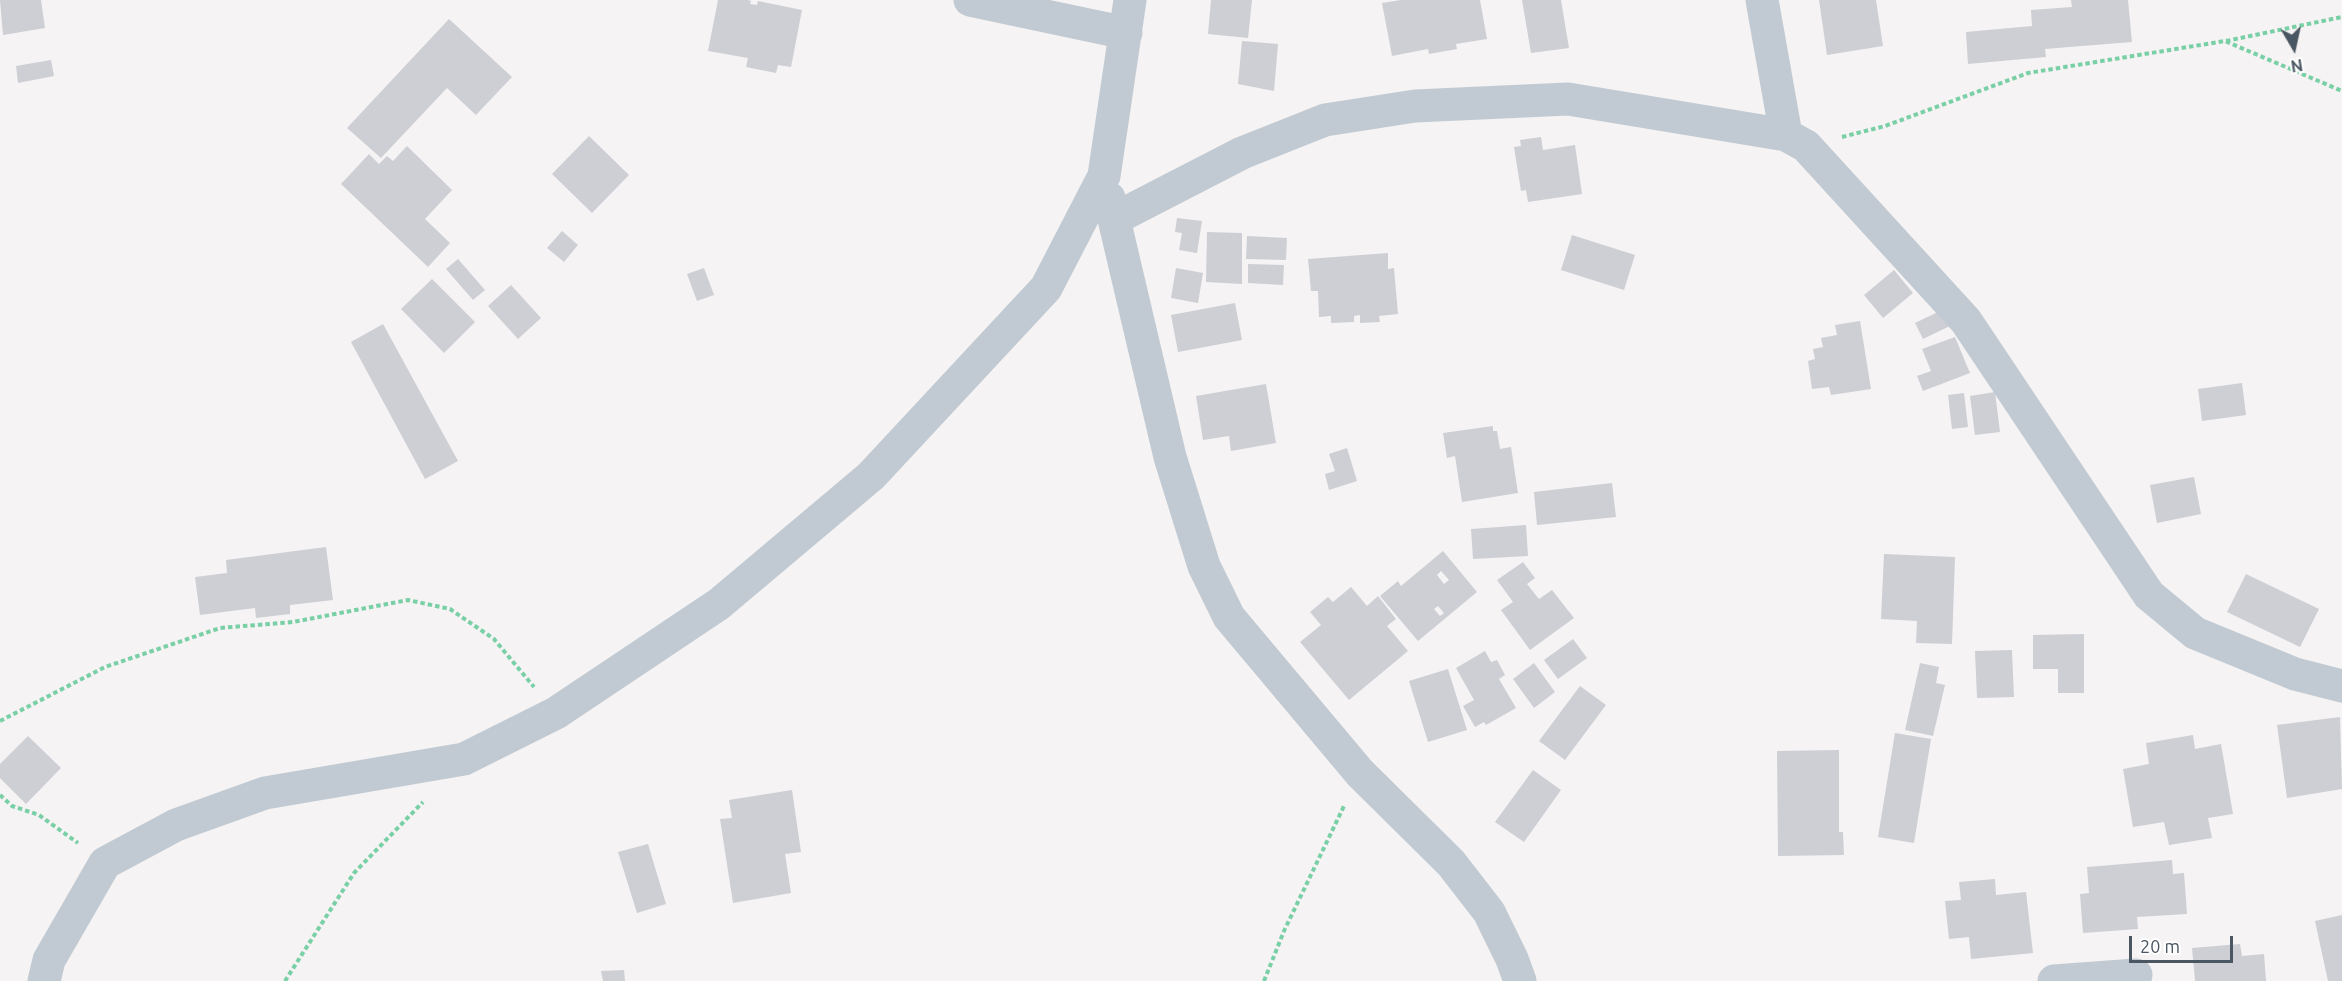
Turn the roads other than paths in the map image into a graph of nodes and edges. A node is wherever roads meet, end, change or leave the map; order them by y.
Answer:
1 (970, 0) edge
2 (1130, 0) edge
3 (1762, 0) edge
4 (1126, 33) junction
5 (1796, 140) junction
6 (1104, 176) junction
7 (1114, 219) junction
8 (2342, 686) edge
9 (2136, 975) dead end
10 (44, 981) edge
11 (1520, 981) edge
12 (2054, 981) edge

1 - 4 street
2 - 4 street
3 - 5 street
4 - 6 street
5 - 7 street
5 - 8 street
6 - 7 street
6 - 10 street
7 - 11 street
9 - 12 street

